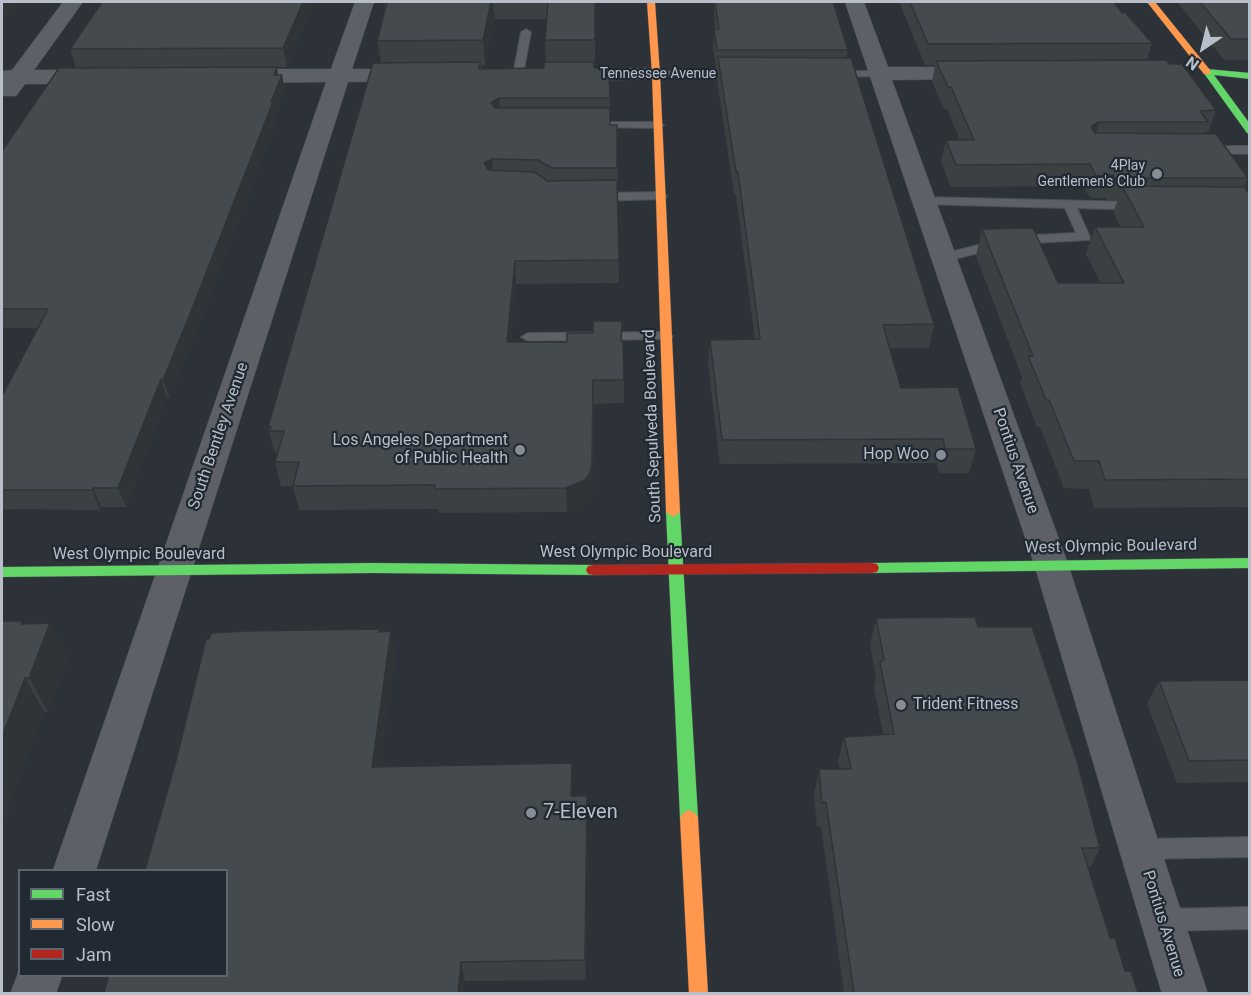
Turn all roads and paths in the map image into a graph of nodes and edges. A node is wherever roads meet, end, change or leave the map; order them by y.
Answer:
1 (73, 2) edge
2 (364, 2) edge
3 (651, 2) edge
4 (854, 2) edge
5 (1151, 2) edge
6 (526, 32) dead end
7 (1184, 72) edge
8 (1207, 72) junction
9 (1005, 73) edge
10 (656, 74) junction
11 (751, 74) edge
12 (821, 74) edge
13 (879, 74) junction
14 (438, 75) edge
15 (496, 75) edge
16 (518, 75) junction
17 (119, 76) edge
18 (212, 76) edge
19 (340, 76) junction
20 (1250, 76) edge
21 (10, 77) edge
22 (2, 100) edge
23 (658, 124) junction
24 (581, 125) edge
25 (1250, 130) edge
26 (1193, 150) edge
27 (1250, 150) edge
28 (661, 196) junction
29 (580, 197) edge
30 (923, 201) junction
31 (1070, 206) junction
32 (1149, 206) edge
33 (943, 258) junction
34 (666, 336) junction
35 (528, 337) dead end
36 (1250, 563) edge
37 (1051, 564) junction
38 (676, 571) junction
39 (2, 572) edge
40 (173, 572) junction
41 (1250, 847) edge
42 (1140, 849) junction
43 (74, 869) edge
44 (1250, 918) edge
45 (1162, 920) junction
46 (38, 977) edge
47 (33, 993) edge
48 (699, 993) edge
49 (1185, 993) edge

1 - 21 street
2 - 19 street, South Bentley Avenue
3 - 10 main road, South Sepulveda Boulevard
4 - 13 street, Pontius Avenue
5 - 8 main road
6 - 16 lane
7 - 8 street
8 - 20 main road
8 - 25 main road
9 - 13 street
10 - 11 lane, Tennessee Avenue
10 - 16 street, Tennessee Avenue
10 - 23 main road, South Sepulveda Boulevard
12 - 13 lane
13 - 30 street, Pontius Avenue
14 - 19 street
15 - 16 street, Tennessee Avenue
17 - 21 street
18 - 19 street
19 - 40 street, South Bentley Avenue
21 - 22 street
23 - 24 lane
23 - 28 main road, South Sepulveda Boulevard
26 - 27 lane
28 - 29 lane
28 - 34 main road, South Sepulveda Boulevard
30 - 31 lane
30 - 33 street, Pontius Avenue
31 - 32 lane
31 - 33 lane
33 - 37 street, Pontius Avenue
34 - 35 lane
34 - 38 main road, South Sepulveda Boulevard
36 - 37 main road, West Olympic Boulevard
37 - 38 main road, West Olympic Boulevard
37 - 42 street, Pontius Avenue
38 - 40 main road, West Olympic Boulevard
38 - 48 main road, South Sepulveda Boulevard
39 - 40 main road, West Olympic Boulevard
40 - 43 street, South Bentley Avenue
41 - 42 lane
42 - 45 street, Pontius Avenue
44 - 45 lane
45 - 49 street, Pontius Avenue
46 - 47 street

